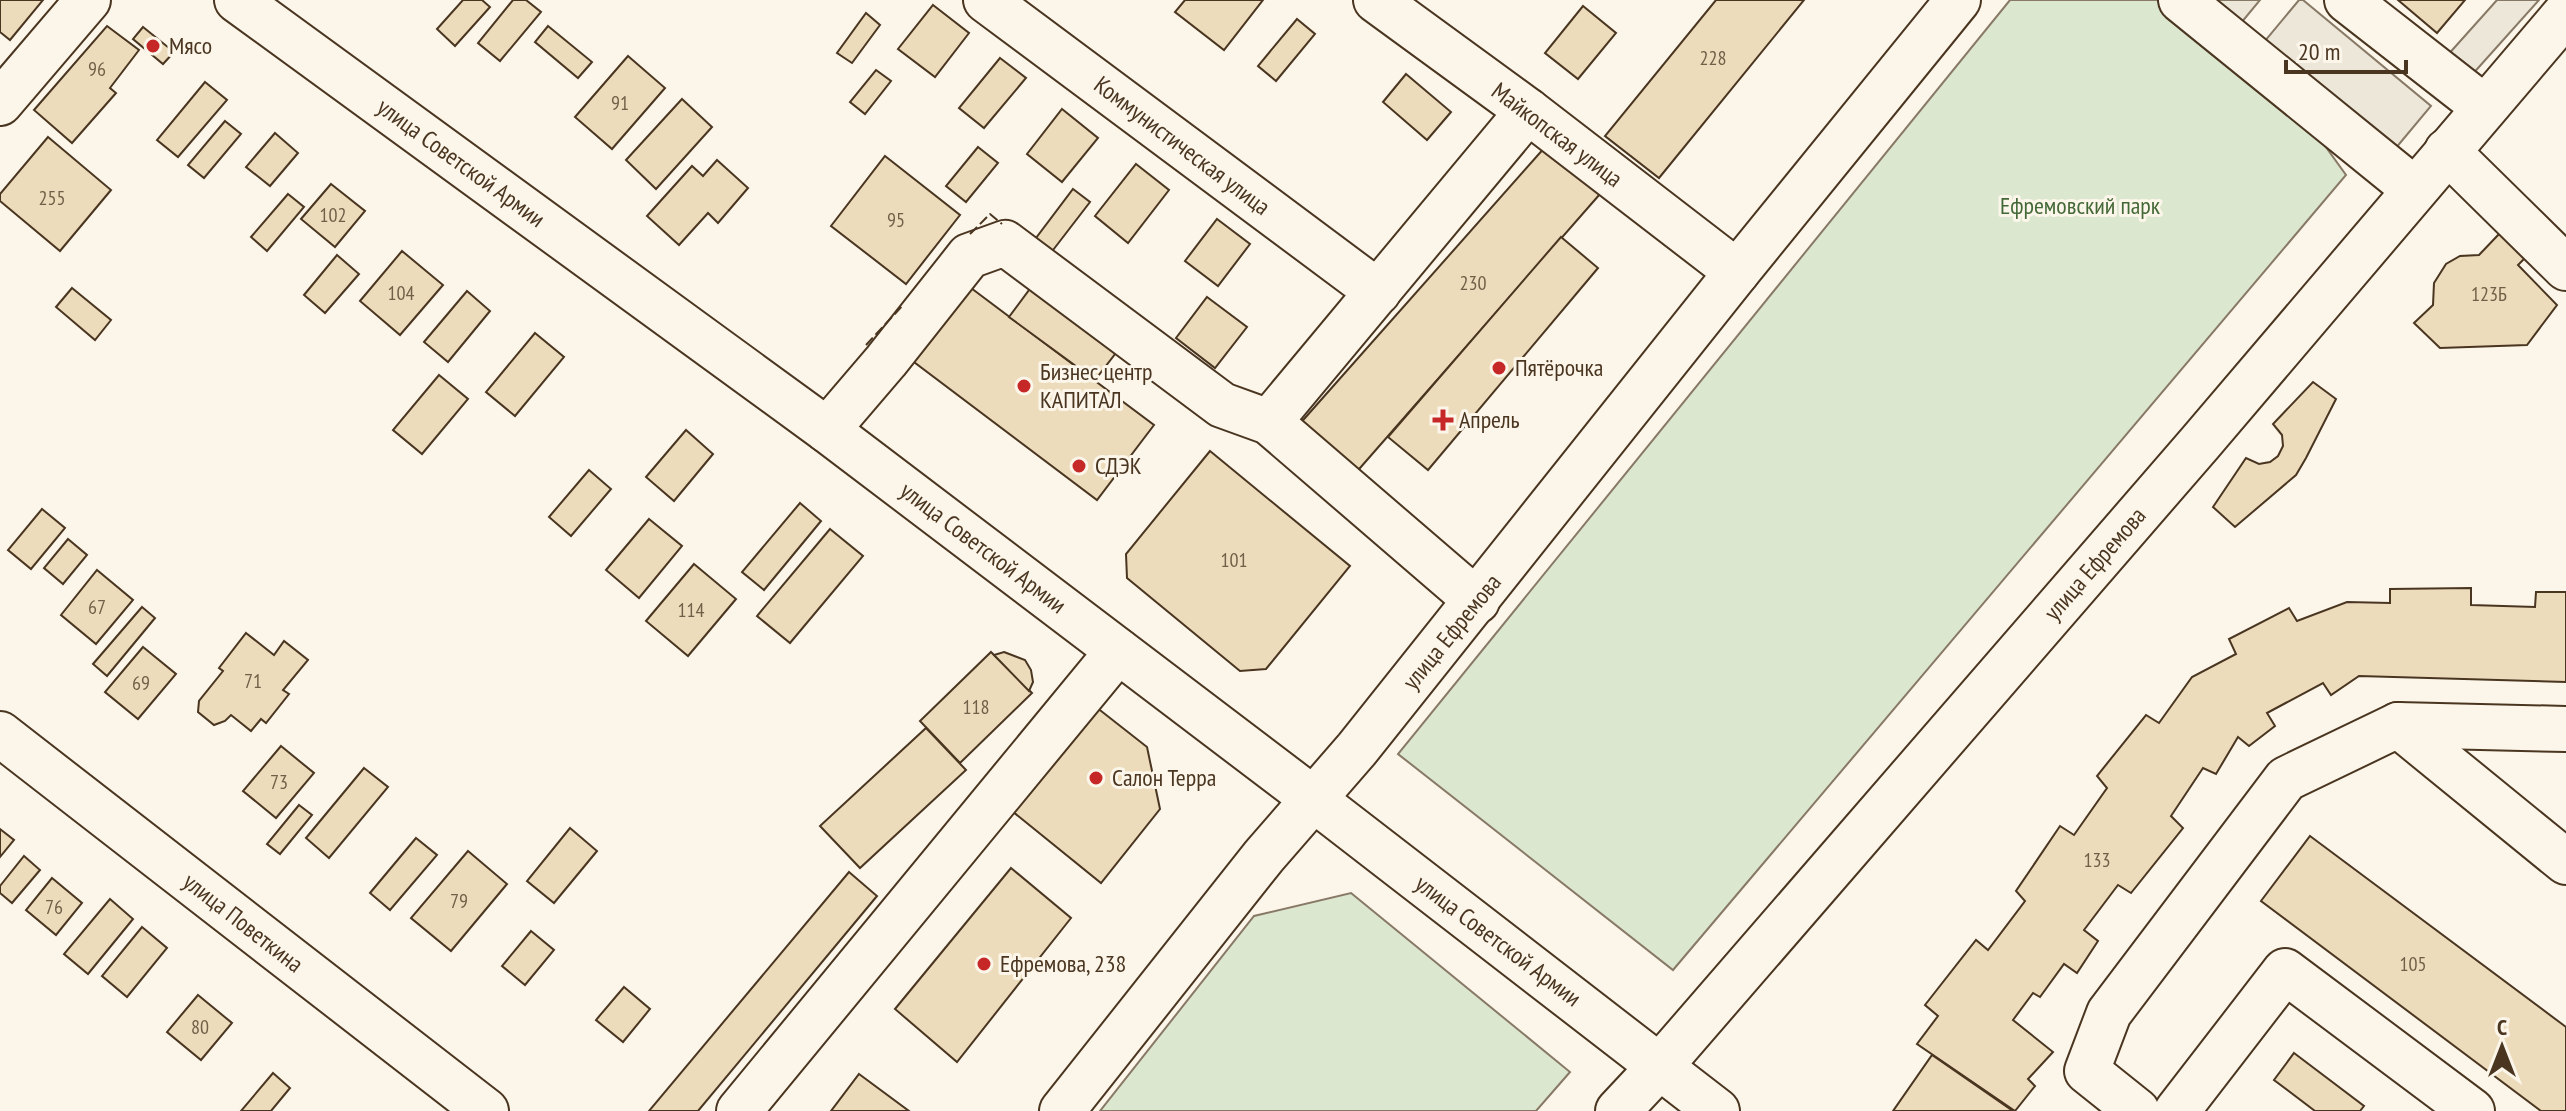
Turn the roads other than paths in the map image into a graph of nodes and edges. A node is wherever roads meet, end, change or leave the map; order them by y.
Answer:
1 (88, 0) edge
2 (237, 0) edge
3 (986, 0) edge
4 (1376, 0) edge
5 (1958, 0) edge
6 (2181, 0) edge
7 (2347, 0) edge
8 (2566, 13) edge
9 (0, 103) edge
10 (2484, 107) junction
11 (1528, 111) junction
12 (2447, 151) junction
13 (2414, 189) junction
14 (2566, 268) edge
15 (1737, 272) junction
16 (1378, 292) junction
17 (1269, 422) junction
18 (827, 430) junction
19 (1477, 601) junction
20 (1118, 651) junction
21 (2398, 725) junction
22 (2566, 729) edge
23 (0, 734) edge
24 (1312, 798) junction
25 (2566, 862) edge
26 (1661, 1065) junction
27 (486, 1111) edge
28 (739, 1111) edge
29 (1062, 1111) edge
30 (1618, 1111) edge
31 (1717, 1111) edge
32 (2137, 1111) edge
33 (2177, 1111) edge
34 (2472, 1111) edge

1 - 9 main road
2 - 18 main road, улица Советской Армии
3 - 16 main road, Коммунистическая улица
4 - 11 main road, Майкопская улица
5 - 15 main road, улица Ефремова
6 - 13 main road
7 - 10 main road
8 - 10 main road, улица Ефремова
10 - 12 main road, улица Ефремова
11 - 15 main road, Майкопская улица
11 - 16 main road
12 - 13 main road, улица Ефремова
12 - 14 main road
13 - 26 main road, улица Ефремова
15 - 19 main road, улица Ефремова
16 - 17 main road
17 - 18 main road
17 - 19 main road
18 - 20 main road, улица Советской Армии
19 - 24 main road, улица Ефремова
20 - 24 main road, улица Советской Армии
20 - 28 main road
21 - 22 main road
21 - 25 main road
21 - 32 main road
23 - 27 main road, улица Поветкина
24 - 26 main road, улица Советской Армии
24 - 29 main road, улица Ефремова
26 - 30 main road, улица Ефремова
26 - 31 main road, улица Советской Армии
33 - 34 main road

